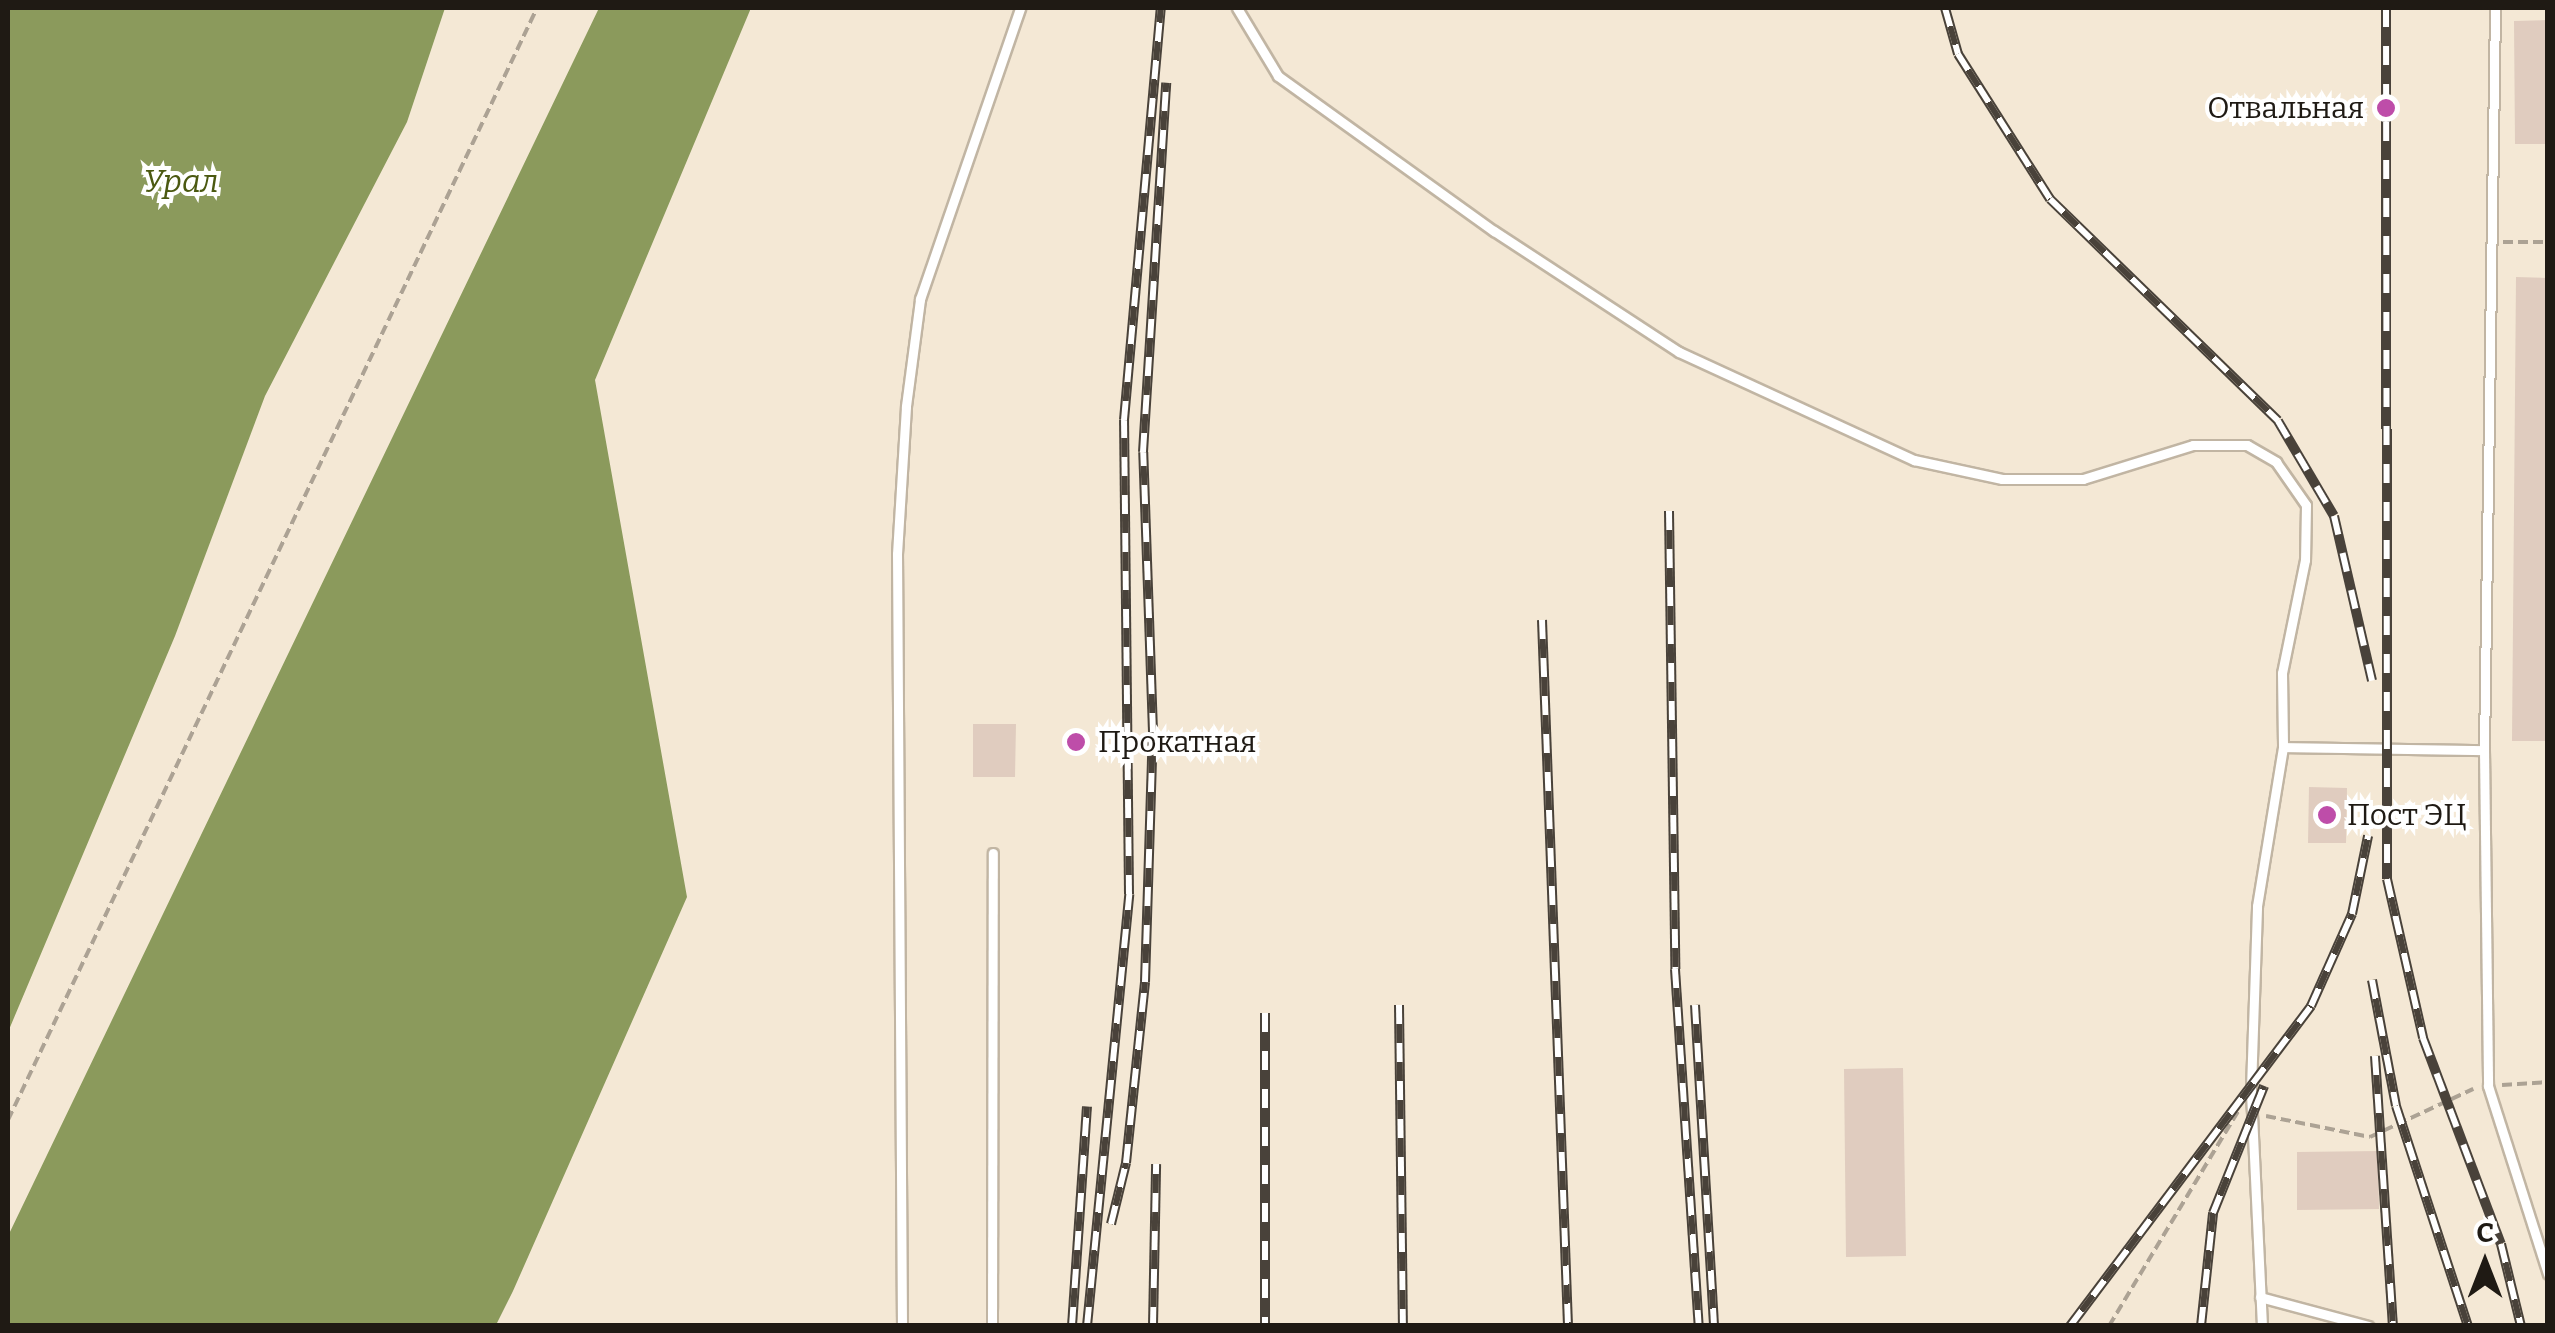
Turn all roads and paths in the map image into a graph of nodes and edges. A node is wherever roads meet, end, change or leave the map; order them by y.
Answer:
1 (537, 8) edge
2 (1020, 8) edge
3 (1237, 8) edge
4 (2495, 8) edge
5 (2489, 242) junction
6 (2548, 242) edge
7 (2283, 748) junction
8 (2484, 750) junction
9 (992, 853) dead end
10 (2548, 1082) edge
11 (2488, 1086) junction
12 (2252, 1089) junction
13 (2238, 1110) junction
14 (8, 1120) edge
15 (2548, 1274) edge
16 (2260, 1297) junction
17 (902, 1326) edge
18 (992, 1326) edge
19 (2109, 1326) edge
20 (2262, 1326) edge
21 (2368, 1326) edge

1 - 14 path
2 - 17 lane
3 - 7 lane
4 - 5 lane
5 - 6 path
5 - 8 lane
7 - 8 lane
7 - 12 lane
8 - 11 lane
9 - 18 lane
10 - 11 path
11 - 13 path
11 - 15 lane
12 - 13 path
12 - 16 lane
13 - 19 path
16 - 20 lane
16 - 21 lane

